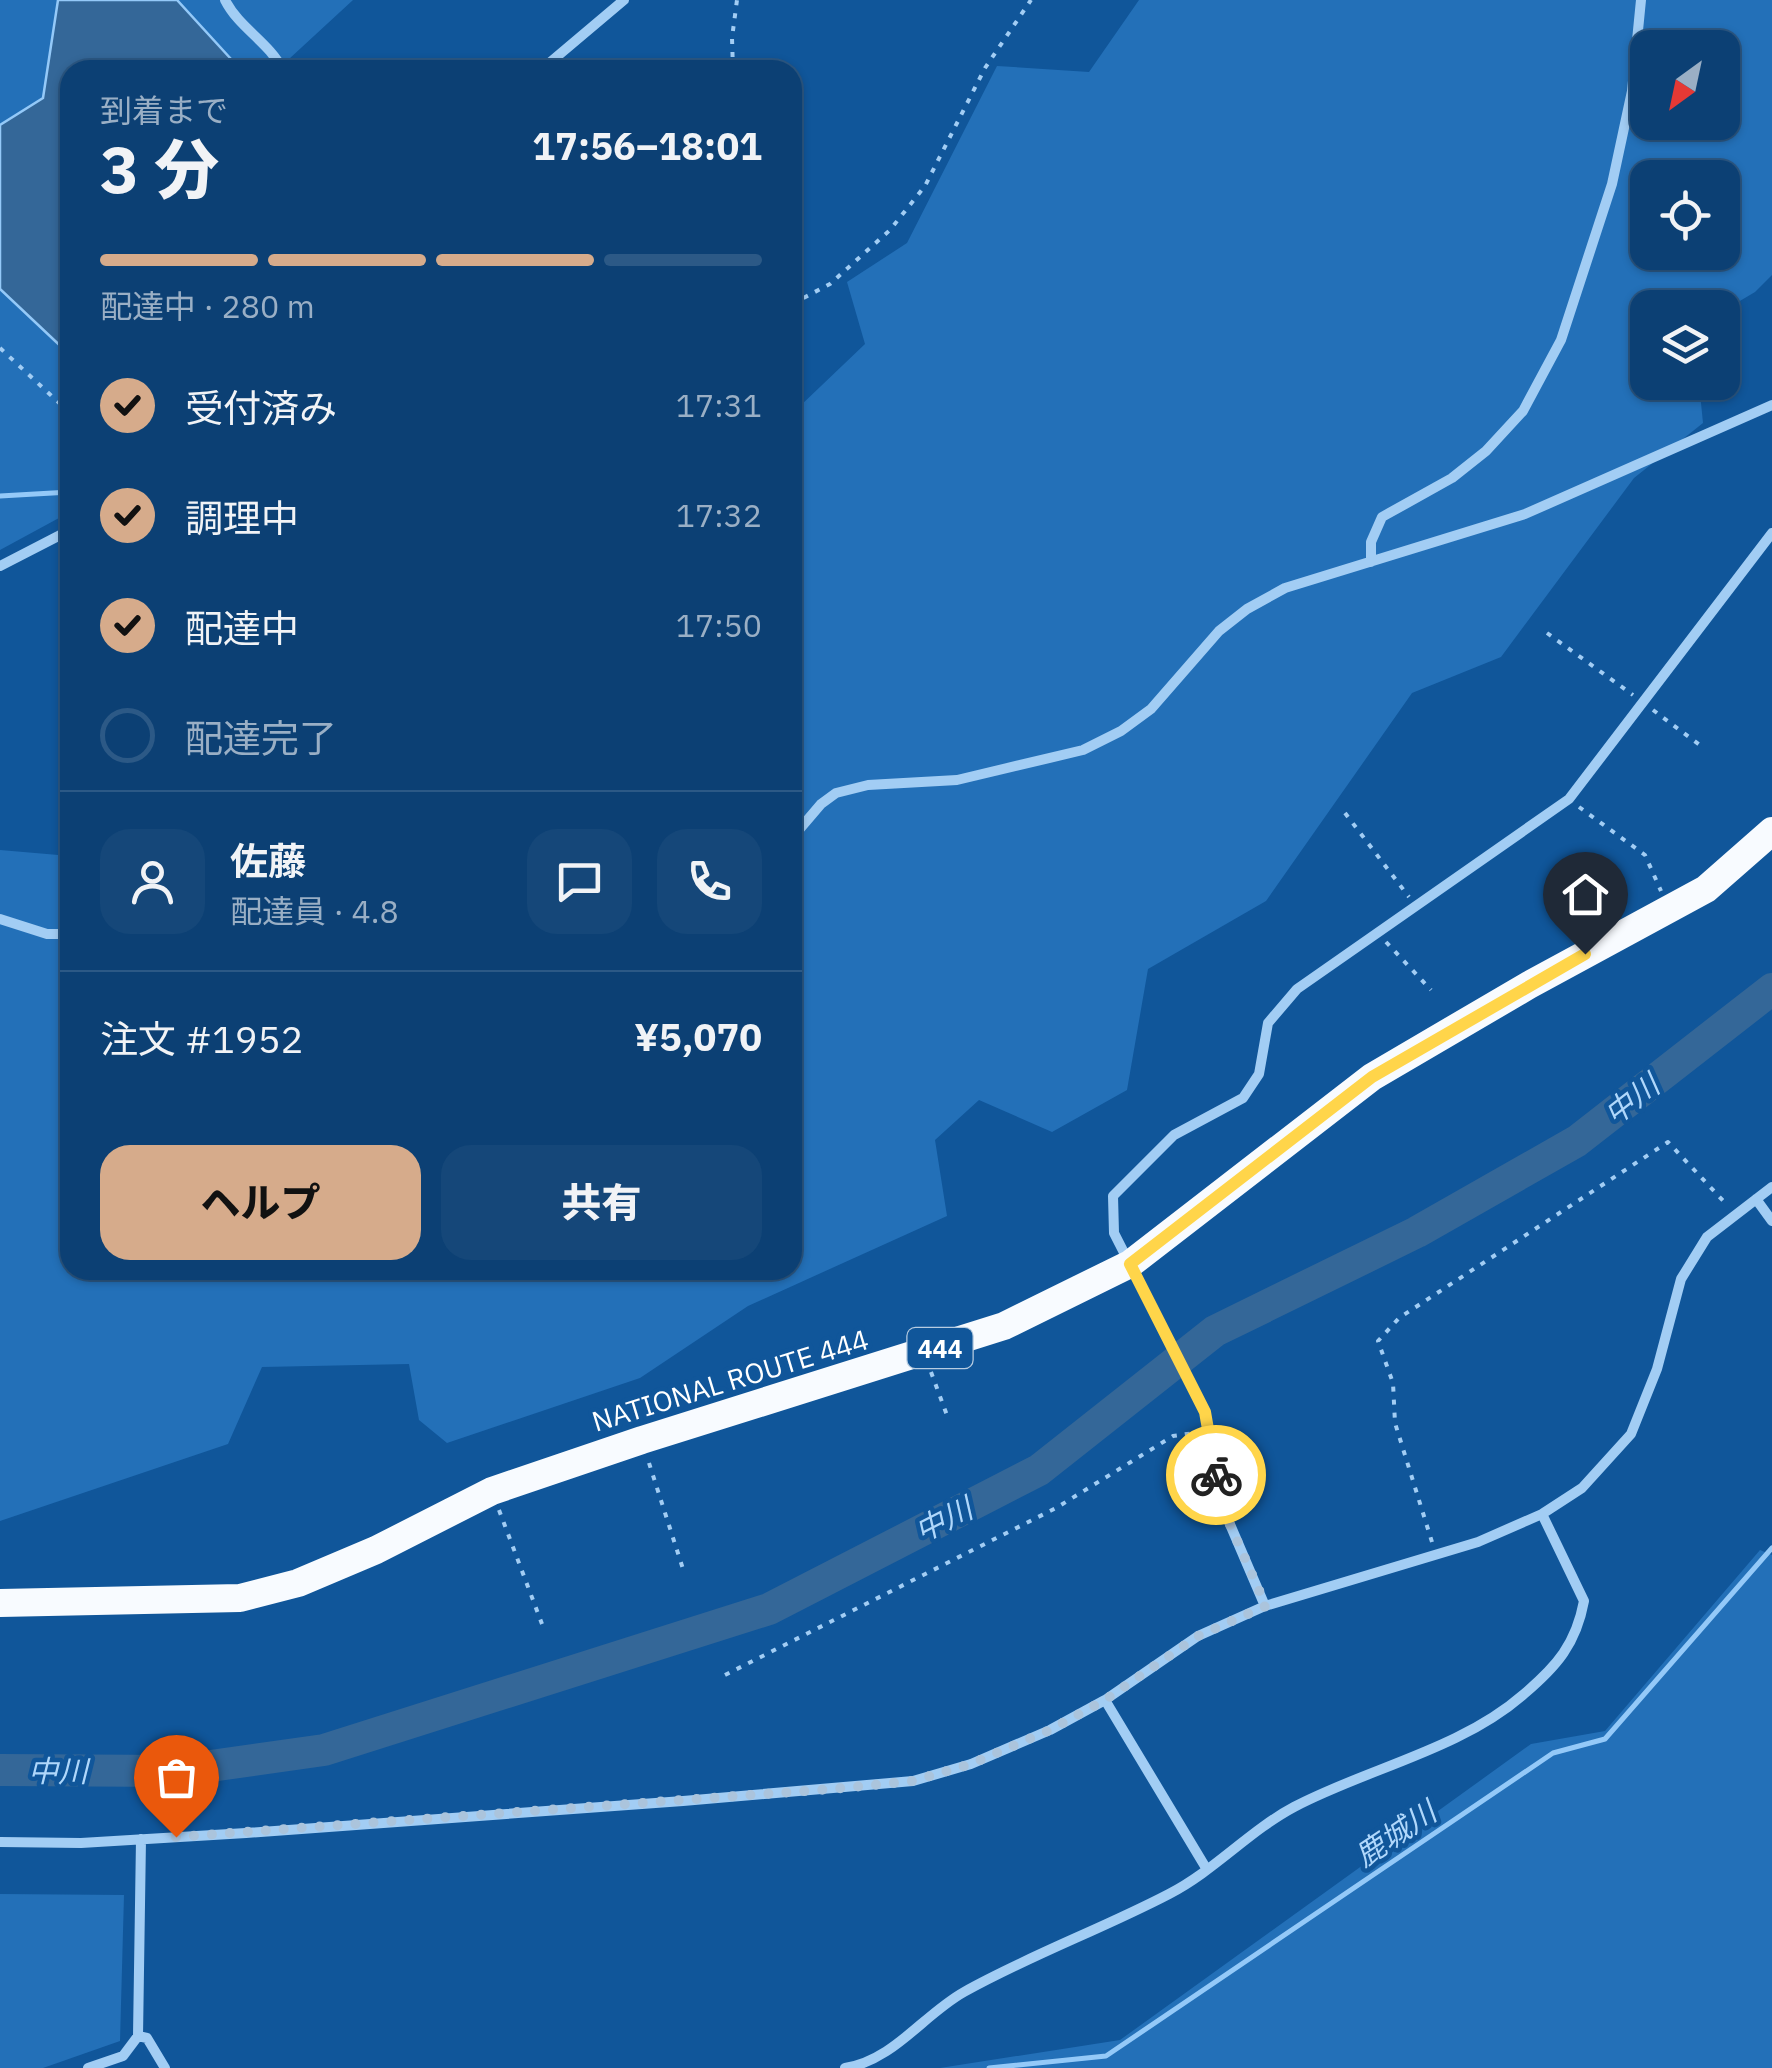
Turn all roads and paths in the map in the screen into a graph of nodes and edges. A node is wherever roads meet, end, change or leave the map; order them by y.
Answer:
1 (226, 0) edge
2 (624, 0) edge
3 (738, 0) edge
4 (1031, 0) edge
5 (1641, 0) edge
6 (278, 60) edge
7 (554, 60) edge
8 (733, 60) edge
9 (802, 298) edge
10 (0, 348) edge
11 (60, 404) edge
12 (1772, 405) edge
13 (1772, 533) edge
14 (60, 535) edge
15 (1371, 562) junction
16 (0, 566) edge
17 (1547, 633) dead end
18 (1642, 702) junction
19 (1705, 748) dead end
20 (1568, 798) junction
21 (1345, 813) dead end
22 (802, 826) edge
23 (1772, 832) edge
24 (1414, 905) junction
25 (1670, 908) junction
26 (0, 919) edge
27 (1376, 931) junction
28 (60, 934) edge
29 (1430, 990) dead end
30 (1772, 1188) edge
31 (1756, 1198) junction
32 (1735, 1213) junction
33 (1772, 1221) edge
34 (1130, 1264) junction
35 (924, 1354) junction
36 (948, 1418) dead end
37 (1208, 1430) junction
38 (642, 1440) junction
39 (492, 1491) junction
40 (1542, 1514) junction
41 (1436, 1554) junction
42 (684, 1572) dead end
43 (0, 1603) edge
44 (1266, 1606) junction
45 (542, 1624) dead end
46 (725, 1675) dead end
47 (1105, 1700) junction
48 (141, 1839) junction
49 (0, 1842) edge
50 (1206, 1868) junction
51 (138, 2036) junction
52 (88, 2068) edge
53 (165, 2068) edge
54 (845, 2068) edge

1 - 6 street
2 - 7 street
3 - 8 path
4 - 9 path
5 - 15 street
10 - 11 path
12 - 15 street
13 - 18 street
14 - 16 street
15 - 22 street
17 - 18 path
18 - 19 path
18 - 20 street
20 - 24 street
20 - 25 path
21 - 24 path
23 - 25 highway, NATIONAL ROUTE 444 / 444
24 - 27 street
25 - 34 highway, NATIONAL ROUTE 444 / 444
26 - 28 street
27 - 29 path
27 - 34 street
30 - 31 street
31 - 32 street
31 - 33 street
32 - 40 street
32 - 41 path
34 - 35 highway, NATIONAL ROUTE 444 / 444
34 - 37 street
35 - 36 path
35 - 38 highway, NATIONAL ROUTE 444 / 444
37 - 44 street
37 - 46 path
38 - 39 highway, NATIONAL ROUTE 444 / 444
38 - 42 path
39 - 43 highway, NATIONAL ROUTE 444 / 444
39 - 45 path
40 - 41 street
40 - 50 street
41 - 44 street
44 - 47 street
47 - 48 street
47 - 50 street
48 - 49 street
48 - 51 street
50 - 54 street
51 - 52 street
51 - 53 street

